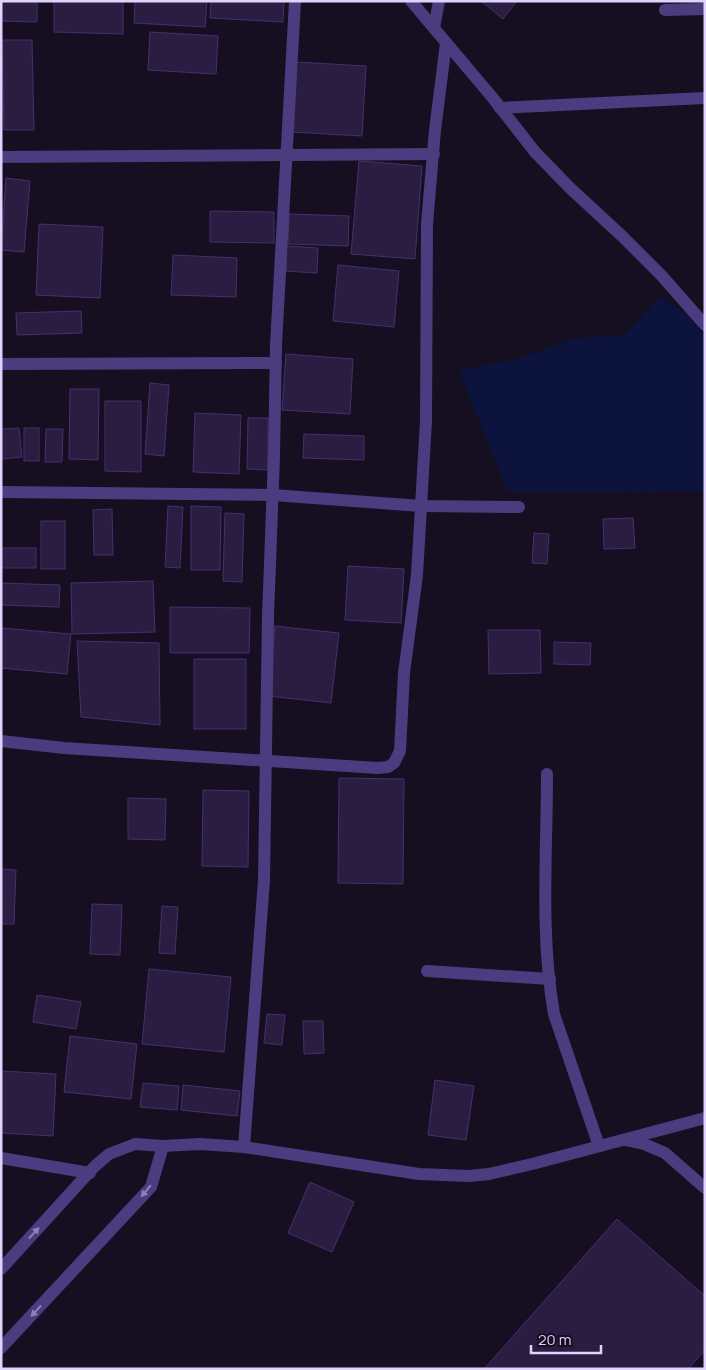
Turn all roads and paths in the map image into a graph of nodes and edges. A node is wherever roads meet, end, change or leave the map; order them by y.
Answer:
1 (295, 1) edge
2 (412, 1) edge
3 (439, 1) edge
4 (705, 9) edge
5 (666, 10) dead end
6 (434, 28) junction
7 (446, 43) junction
8 (705, 98) edge
9 (500, 108) junction
10 (434, 154) junction
11 (286, 156) junction
12 (1, 157) edge
13 (705, 325) edge
14 (276, 363) junction
15 (1, 364) edge
16 (1, 492) edge
17 (273, 495) junction
18 (421, 506) junction
19 (519, 506) dead end
20 (1, 741) edge
21 (266, 760) junction
22 (546, 774) dead end
23 (427, 971) dead end
24 (550, 979) junction
25 (705, 1118) edge
26 (624, 1140) junction
27 (163, 1146) junction
28 (599, 1146) junction
29 (244, 1147) junction
30 (1, 1158) edge
31 (90, 1172) junction
32 (705, 1188) edge
33 (1, 1269) edge
34 (1, 1348) edge

1 - 11 street
2 - 6 street
3 - 6 street
4 - 5 street
6 - 7 street
7 - 9 street
7 - 10 street
8 - 9 street
9 - 13 street
10 - 11 street
10 - 18 street
11 - 12 street
11 - 14 street
14 - 15 street
14 - 17 street
16 - 17 street
17 - 18 street
17 - 21 street
18 - 19 street
18 - 21 street
20 - 21 street
21 - 29 street
22 - 24 street
23 - 24 street
24 - 28 street
25 - 26 street
26 - 28 street
26 - 32 street
27 - 29 street
27 - 31 street
27 -> 34 street
28 - 29 street
30 - 31 street
33 -> 31 street

